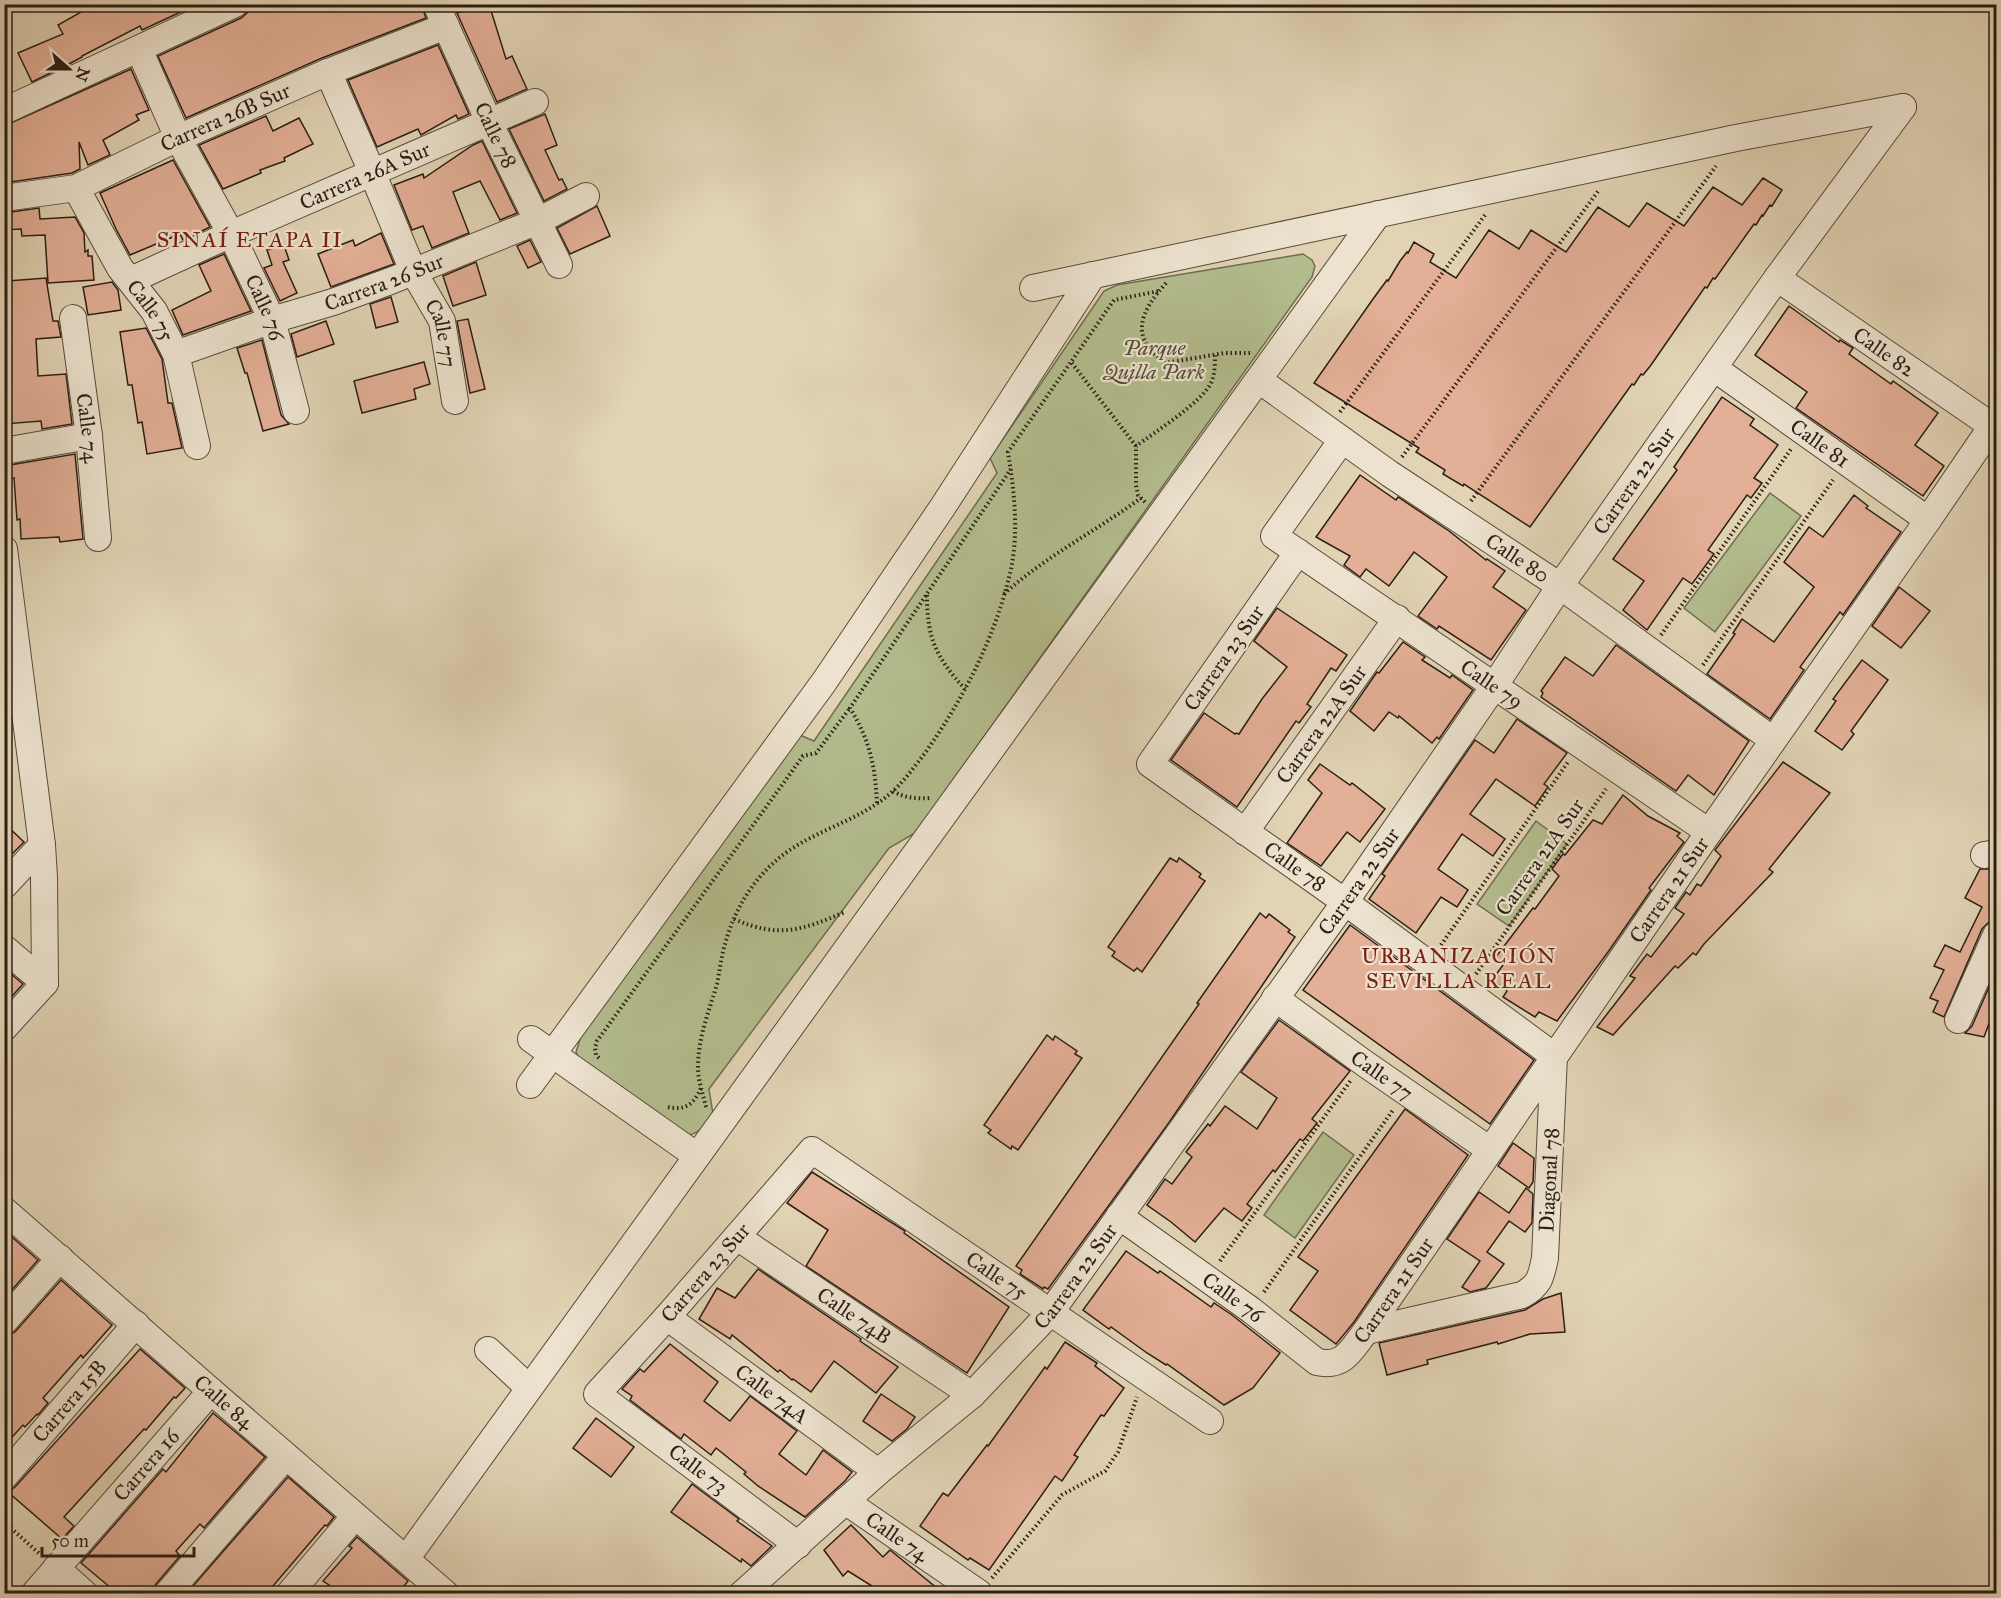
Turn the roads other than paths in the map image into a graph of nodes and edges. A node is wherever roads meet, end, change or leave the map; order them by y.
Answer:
1 (235, 4) edge
2 (441, 15) edge
3 (139, 49) junction
4 (328, 72) junction
5 (535, 102) dead end
6 (4, 111) edge
7 (489, 122) junction
8 (178, 138) junction
9 (372, 172) junction
10 (76, 188) junction
11 (586, 196) dead end
12 (4, 198) edge
13 (1378, 214) junction
14 (538, 221) junction
15 (231, 234) junction
16 (559, 265) dead end
17 (413, 271) junction
18 (1093, 275) junction
19 (1777, 278) junction
20 (131, 280) junction
21 (1034, 288) dead end
22 (73, 318) dead end
23 (272, 320) junction
24 (176, 354) junction
25 (1714, 368) junction
26 (1259, 380) junction
27 (455, 401) dead end
28 (296, 411) dead end
29 (1992, 426) joint
30 (1334, 435) junction
31 (89, 436) junction
32 (197, 446) dead end
33 (4, 451) edge
34 (1928, 520) junction
35 (98, 538) dead end
36 (4, 549) edge
37 (1298, 552) junction
38 (1560, 586) junction
39 (1397, 618) junction
40 (10, 636) edge
41 (1495, 685) junction
42 (21, 691) junction
43 (4, 712) edge
44 (1773, 740) junction
45 (1150, 764) joint
46 (1245, 832) junction
47 (1709, 832) junction
48 (42, 845) junction
49 (4, 885) edge
50 (1345, 902) junction
51 (1996, 935) edge
52 (4, 948) edge
53 (45, 983) junction
54 (1275, 998) junction
55 (1958, 1020) dead end
56 (4, 1028) edge
57 (531, 1039) dead end
58 (553, 1054) junction
59 (1554, 1056) junction
60 (530, 1085) dead end
61 (812, 1150) joint
62 (1490, 1150) junction
63 (697, 1156) junction
64 (4, 1210) edge
65 (1119, 1216) junction
66 (737, 1238) junction
67 (60, 1258) junction
68 (1050, 1313) junction
69 (667, 1317) junction
70 (4, 1322) edge
71 (136, 1324) junction
72 (1365, 1331) junction
73 (488, 1350) dead end
74 (1348, 1355) joint
75 (529, 1388) junction
76 (211, 1391) junction
77 (597, 1394) joint
78 (972, 1395) junction
79 (1210, 1421) dead end
80 (286, 1456) junction
81 (878, 1472) junction
82 (4, 1477) edge
83 (845, 1501) junction
84 (355, 1516) junction
85 (798, 1545) junction
86 (406, 1559) junction
87 (56, 1568) junction
88 (435, 1590) edge
89 (34, 1593) edge
90 (85, 1593) edge
91 (167, 1593) edge
92 (288, 1593) edge
93 (742, 1593) edge
94 (979, 1593) edge

1 - 3 street
2 - 4 street, Carrera 26B Sur
2 - 7 street, Calle 78
3 - 6 street
3 - 8 street, Calle 76
4 - 8 street, Carrera 26B Sur
4 - 9 street, Calle 77
5 - 7 street, Carrera 26A Sur
7 - 9 street, Carrera 26A Sur
7 - 14 street, Calle 78
8 - 10 street, Carrera 26B Sur
8 - 15 street, Calle 76
9 - 15 street, Carrera 26A Sur
9 - 17 street, Calle 77
10 - 12 street, Carrera 26B Sur
10 - 20 street, Calle 75
11 - 14 street, Carrera 26 Sur
13 - 18 street
13 - 19 street, Carrera 22 Sur
13 - 26 street
14 - 16 street, Calle 78
14 - 17 street, Carrera 26 Sur
15 - 20 street, Carrera 26A Sur
15 - 23 street, Calle 76
17 - 23 street, Carrera 26 Sur
17 - 27 street, Calle 77
18 - 21 street
18 - 58 street
19 - 25 street, Carrera 22 Sur
19 - 29 street, Calle 82
20 - 24 street, Calle 75
22 - 31 street, Calle 74
23 - 24 street, Carrera 26 Sur
23 - 28 street, Calle 76
24 - 32 street, Calle 75
25 - 34 street, Calle 81
25 - 38 street, Carrera 22 Sur
26 - 30 street, Calle 80
26 - 63 street
29 - 34 street, Carrera 21 Sur
30 - 37 street, Calle 79
30 - 38 street, Calle 80
31 - 33 street
31 - 35 street, Calle 74
34 - 44 street, Carrera 21 Sur
36 - 40 street
37 - 39 street, Calle 79
37 - 45 street, Carrera 23 Sur
38 - 41 street, Carrera 22 Sur
38 - 44 street, Calle 80
39 - 41 street, Calle 79
39 - 46 street, Carrera 22A Sur
40 - 42 street
41 - 47 street, Calle 79
41 - 50 street, Carrera 22 Sur
42 - 43 street
42 - 48 street
44 - 47 street, Carrera 21 Sur
45 - 46 street, Calle 78
46 - 50 street, Calle 78
47 - 59 street, Carrera 21 Sur
48 - 49 street
48 - 53 street
50 - 54 street, Carrera 22 Sur
50 - 59 street, Calle 78
51 - 55 street
52 - 53 street
53 - 56 street
54 - 62 street, Calle 77
54 - 65 street, Carrera 22 Sur
57 - 58 street
58 - 60 street
58 - 63 street
59 - 62 street, Carrera 21 Sur
59 - 72 street, Diagonal 78
61 - 66 street, Carrera 23 Sur
61 - 68 street, Calle 75
62 - 72 street, Carrera 21 Sur
63 - 75 street
64 - 67 street, Calle 84
65 - 68 street, Carrera 22 Sur
65 - 74 street, Calle 76
66 - 69 street, Carrera 23 Sur
66 - 78 street, Calle 74B
67 - 70 street
67 - 71 street, Calle 84
68 - 78 street, Carrera 22 Sur
68 - 79 street, Calle 75
69 - 77 street, Carrera 23 Sur
69 - 81 street, Calle 74A
71 - 76 street, Calle 84
71 - 82 street, Carrera 15B
72 - 74 street, Carrera 21 Sur
73 - 75 street
75 - 86 street
76 - 80 street, Calle 84
76 - 87 street, Carrera 16
77 - 85 street, Calle 73
78 - 81 street, Carrera 22 Sur
80 - 84 street, Calle 84
80 - 91 street
81 - 83 street, Carrera 22 Sur
83 - 85 street, Carrera 22 Sur
83 - 94 street, Calle 74
84 - 86 street, Calle 84
84 - 92 street
85 - 93 street, Carrera 22 Sur
86 - 88 street, Calle 84
87 - 89 street, Carrera 16
87 - 90 street

